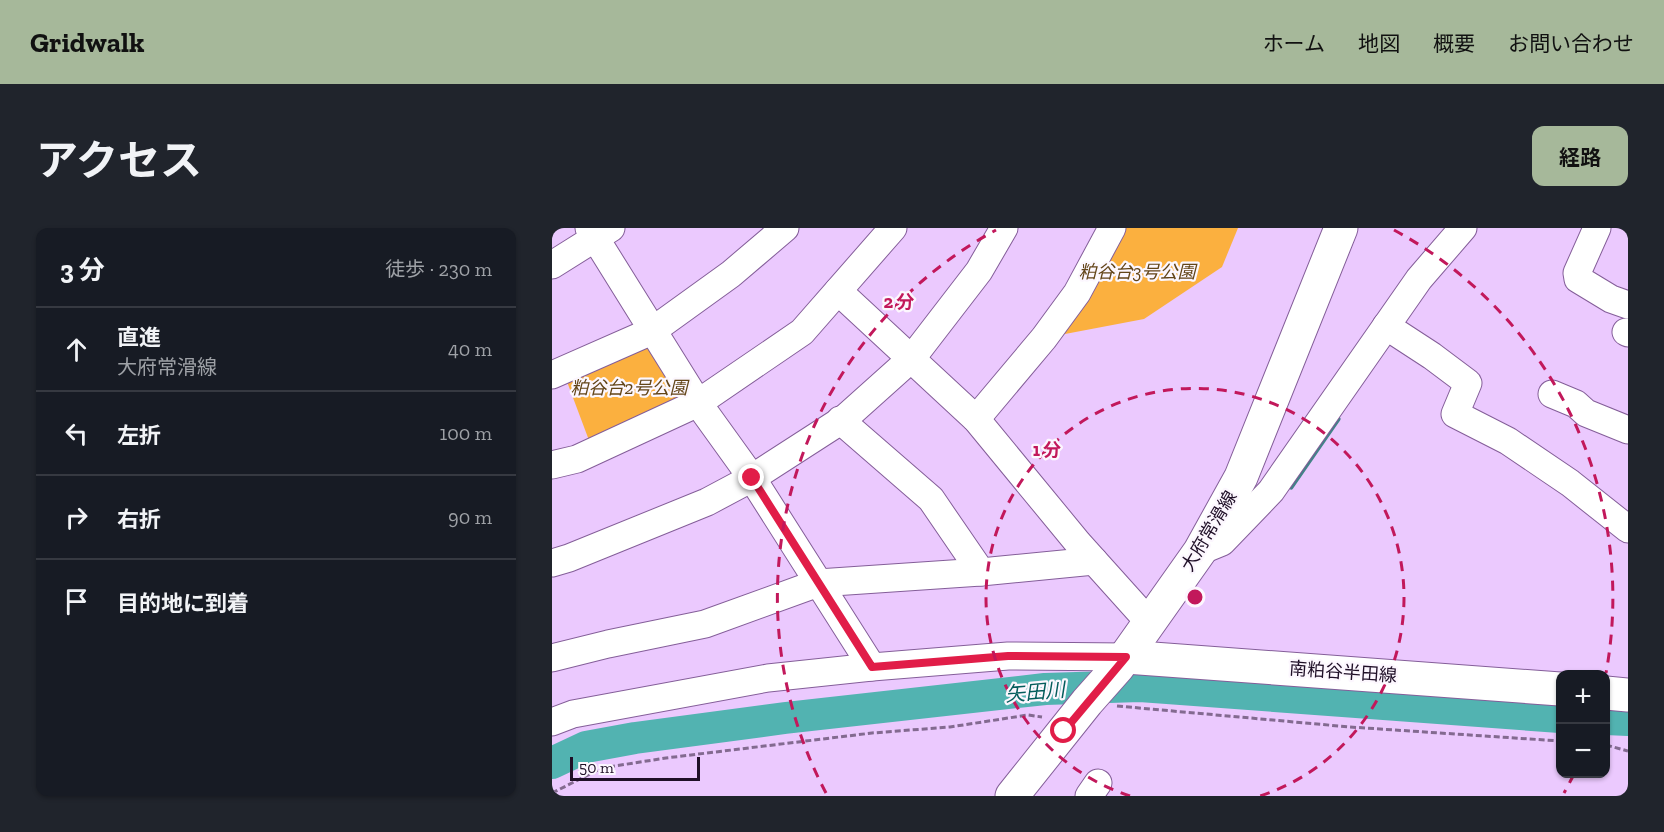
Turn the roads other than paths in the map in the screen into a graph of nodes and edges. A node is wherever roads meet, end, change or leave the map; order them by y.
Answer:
1 (785, 228) edge
2 (893, 228) edge
3 (1004, 228) edge
4 (1112, 228) edge
5 (1341, 228) edge
6 (1462, 228) edge
7 (1597, 228) edge
8 (598, 231) edge
9 (552, 265) edge
10 (838, 291) junction
11 (1628, 305) edge
12 (1386, 327) junction
13 (652, 331) junction
14 (912, 358) junction
15 (552, 375) edge
16 (1552, 394) dead end
17 (698, 403) junction
18 (976, 419) junction
19 (840, 420) junction
20 (1628, 430) edge
21 (552, 465) edge
22 (1241, 477) junction
23 (752, 478) junction
24 (1271, 491) junction
25 (1628, 529) edge
26 (1200, 551) junction
27 (1094, 561) junction
28 (552, 562) edge
29 (981, 572) junction
30 (818, 583) junction
31 (1149, 622) junction
32 (552, 658) edge
33 (1122, 662) junction
34 (872, 667) junction
35 (1556, 689) edge
36 (1610, 693) edge
37 (1628, 695) edge
38 (552, 722) edge
39 (1012, 796) edge

1 - 13 street
2 - 10 street
3 - 14 street
4 - 18 street
5 - 22 main road, 大府常滑線
6 - 12 street
7 - 11 street
8 - 9 street
8 - 13 street
10 - 14 street
10 - 17 street
12 - 24 street
12 - 25 street
13 - 15 street
13 - 17 street
14 - 18 street
14 - 19 street
16 - 20 street
17 - 21 street
17 - 23 street
18 - 27 street
19 - 23 street
19 - 29 street
22 - 24 street
22 - 26 main road, 大府常滑線
23 - 28 street
23 - 30 street
24 - 26 street
26 - 31 main road, 大府常滑線
27 - 29 street
27 - 31 street
29 - 30 street
30 - 32 street
30 - 34 street
31 - 33 main road, 大府常滑線
33 - 34 street
33 - 35 main road, 南粕谷半田線
33 - 39 main road, 大府常滑線
34 - 38 street
36 - 37 main road

